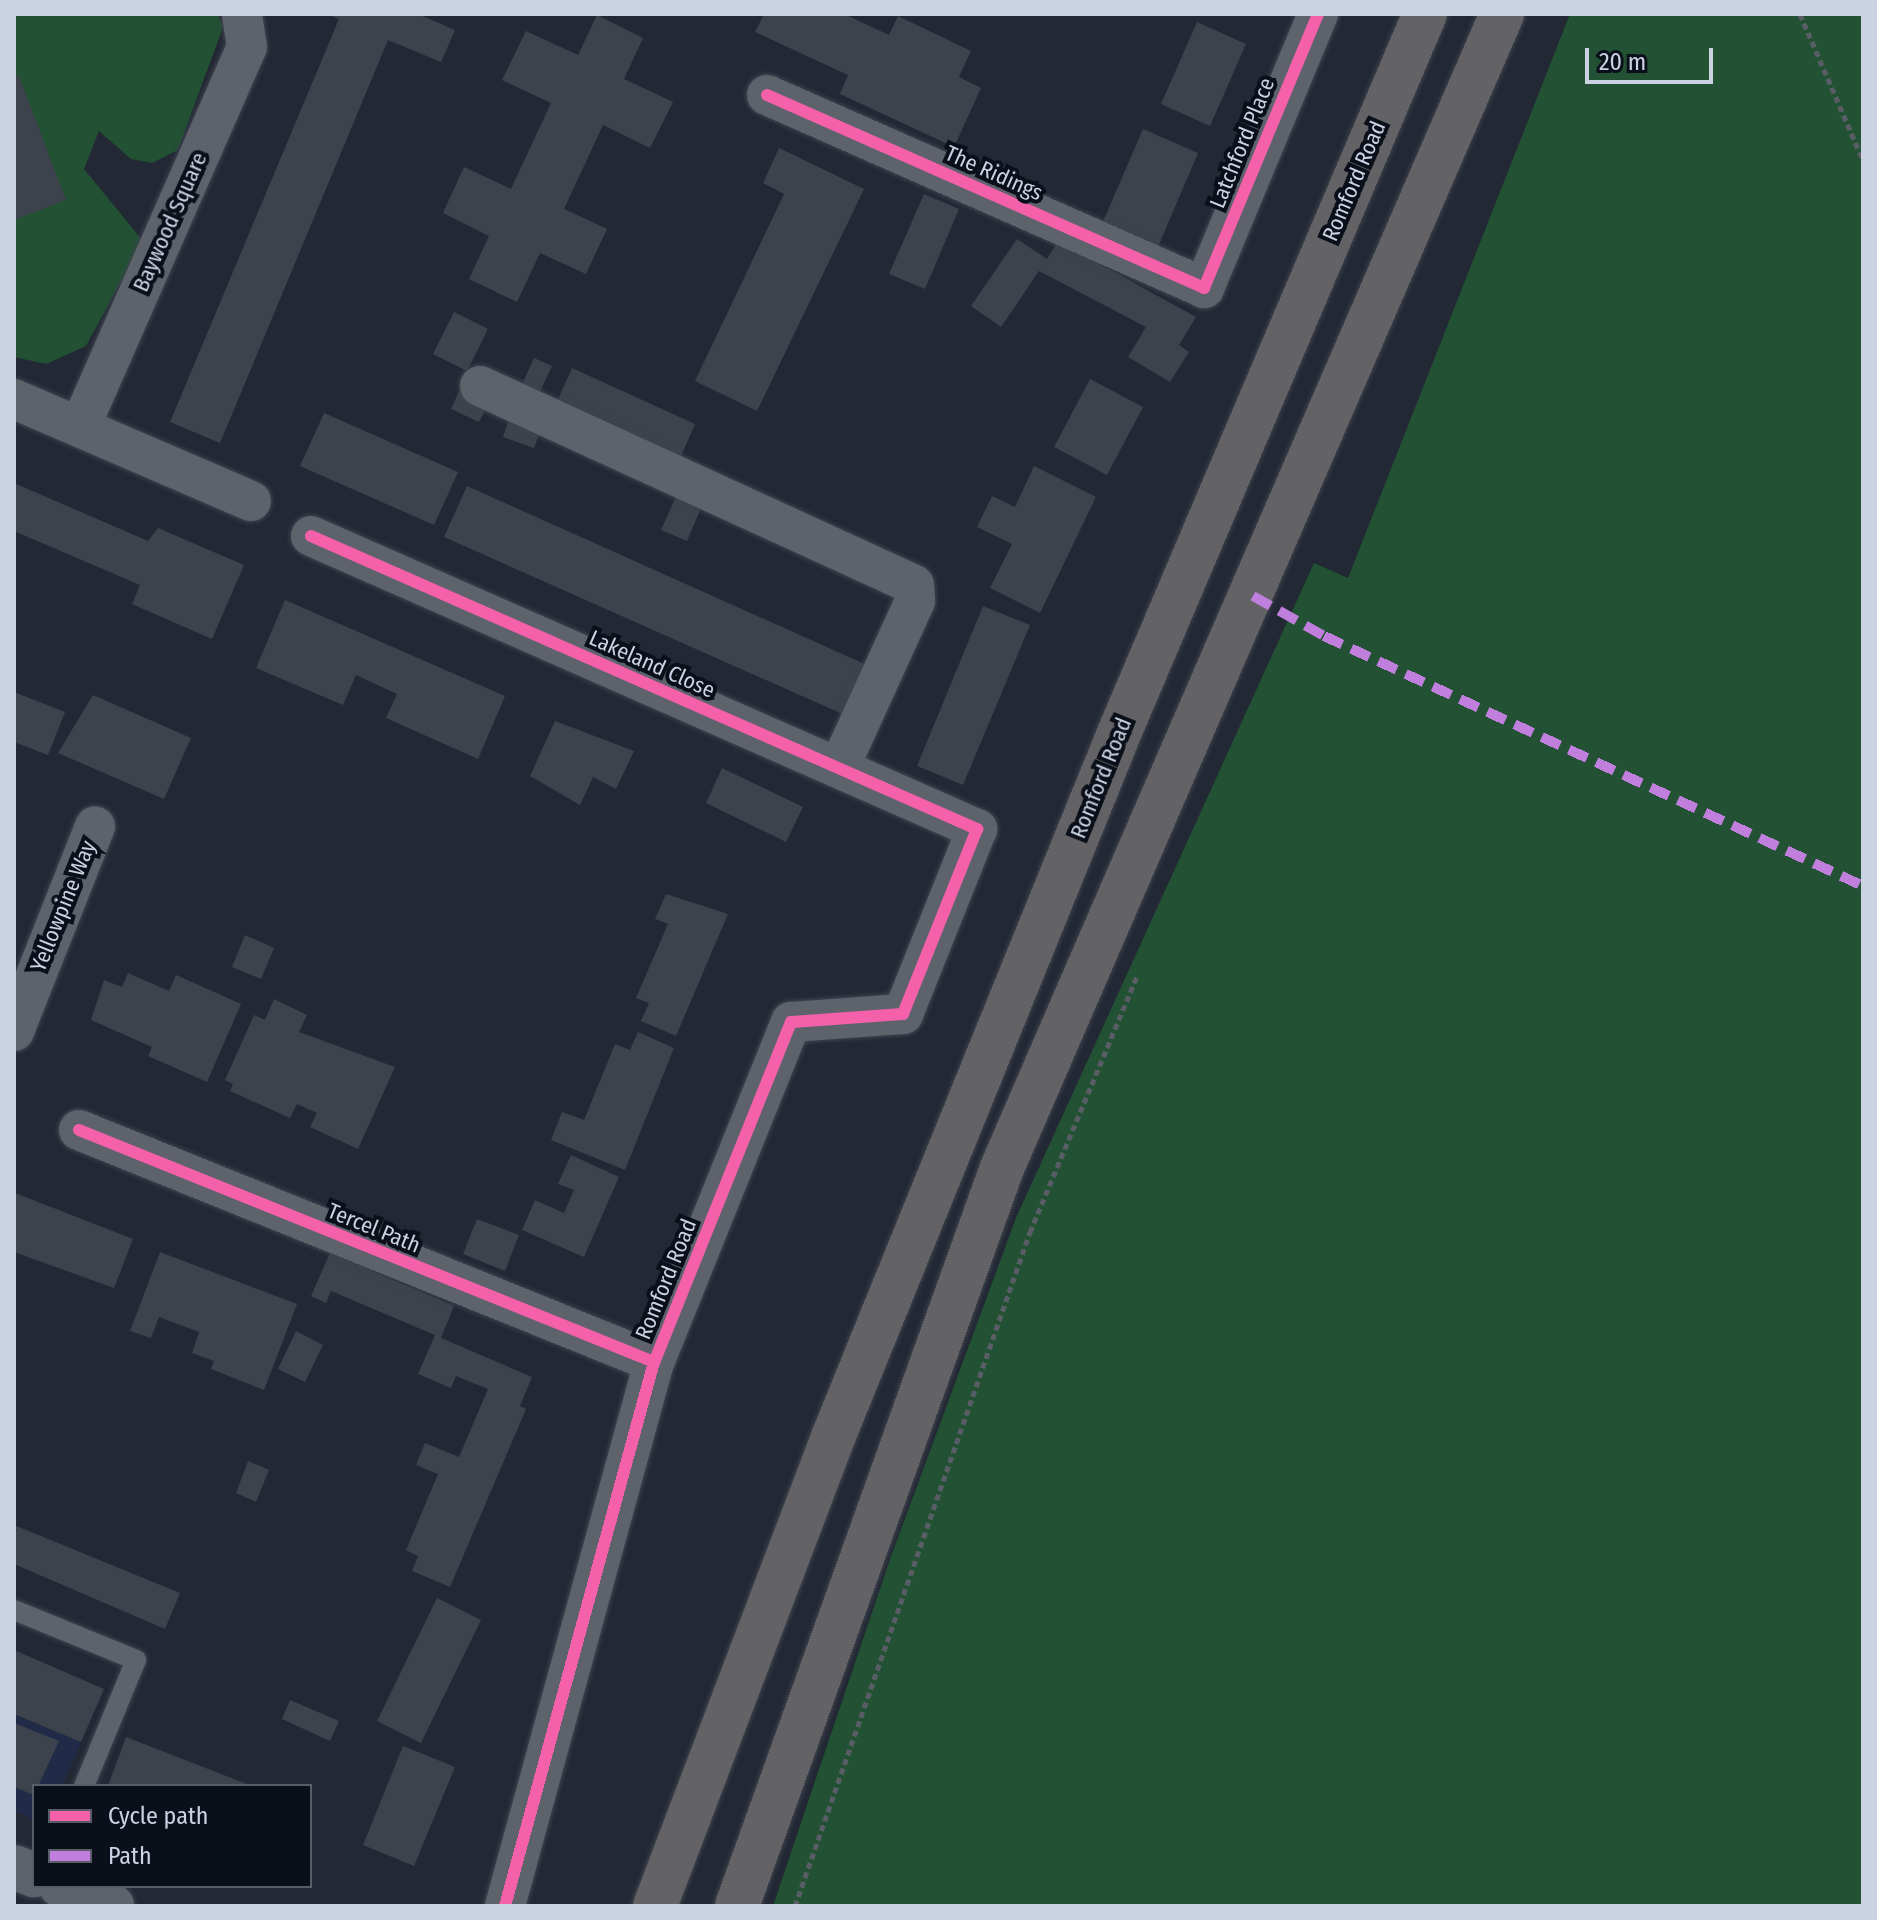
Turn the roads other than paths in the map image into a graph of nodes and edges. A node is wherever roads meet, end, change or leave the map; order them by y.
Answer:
1 (242, 14) edge
2 (1318, 14) edge
3 (1425, 14) edge
4 (1502, 14) edge
5 (767, 95) dead end
6 (1204, 288) joint
7 (480, 386) dead end
8 (14, 399) edge
9 (80, 427) junction
10 (251, 501) dead end
11 (311, 536) dead end
12 (839, 768) junction
13 (95, 826) dead end
14 (977, 829) joint
15 (14, 1031) edge
16 (79, 1130) dead end
17 (654, 1362) junction
18 (14, 1610) edge
19 (85, 1784) edge
20 (66, 1888) edge
21 (112, 1906) edge
22 (505, 1906) edge
23 (655, 1906) edge
24 (737, 1906) edge

1 - 9 street, Baywood Square
2 - 6 street, Latchford Place
3 - 23 main road, Romford Road
4 - 24 main road
5 - 6 street, The Ridings
7 - 12 street
8 - 9 street
9 - 10 street
11 - 12 street, Lakeland Close
12 - 14 street, Lakeland Close
13 - 15 street, Yellowpine Way
14 - 17 street, Romford Road
16 - 17 street, Tercel Path
17 - 22 street, Romford Road
18 - 19 lane
20 - 21 street

